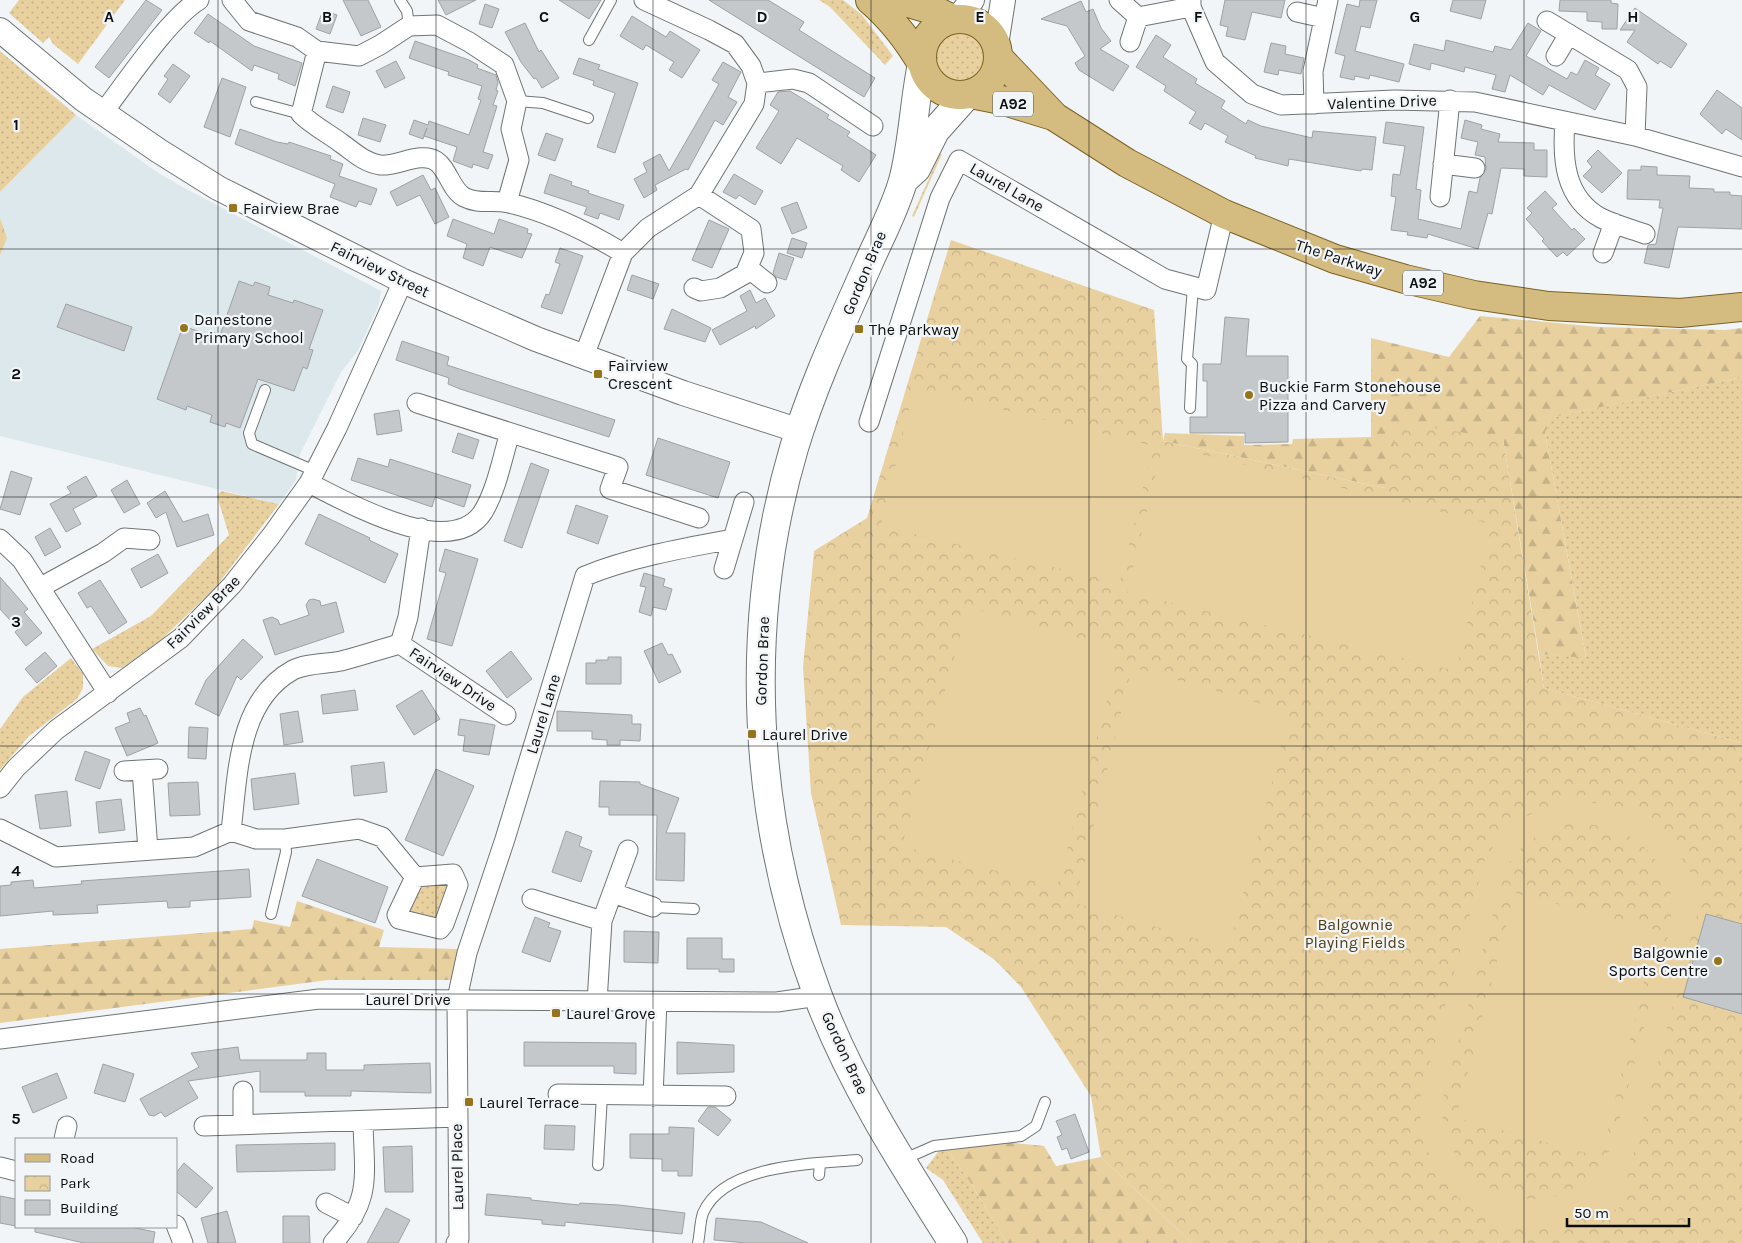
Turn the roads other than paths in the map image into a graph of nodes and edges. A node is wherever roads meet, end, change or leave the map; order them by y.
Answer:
1 (198, 0) edge
2 (232, 0) edge
3 (400, 0) edge
4 (611, 0) edge
5 (870, 0) edge
6 (899, 0) edge
7 (1003, 0) edge
8 (1119, 0) edge
9 (654, 2) edge
10 (1191, 4) edge
11 (1326, 9) edge
12 (961, 12) edge
13 (1297, 12) dead end
14 (1138, 17) junction
15 (1547, 21) dead end
16 (409, 26) junction
17 (0, 30) edge
18 (1569, 34) junction
19 (589, 40) dead end
20 (1130, 42) dead end
21 (997, 51) junction
22 (317, 52) junction
23 (1556, 56) dead end
24 (922, 64) junction
25 (757, 82) junction
26 (969, 94) junction
27 (1450, 100) junction
28 (256, 102) dead end
29 (517, 102) junction
30 (1314, 104) junction
31 (102, 114) junction
32 (302, 114) junction
33 (1055, 117) junction
34 (588, 118) dead end
35 (1565, 122) junction
36 (873, 126) dead end
37 (1635, 136) junction
38 (1443, 164) junction
39 (1742, 167) edge
40 (1475, 168) dead end
41 (902, 182) junction
42 (699, 195) junction
43 (1440, 197) dead end
44 (507, 202) junction
45 (1224, 214) junction
46 (1614, 223) junction
47 (1645, 234) dead end
48 (623, 253) junction
49 (1603, 253) dead end
50 (748, 268) junction
51 (404, 282) junction
52 (767, 284) dead end
53 (694, 288) dead end
54 (1192, 288) junction
55 (1742, 307) edge
56 (584, 356) junction
57 (265, 390) dead end
58 (416, 403) dead end
59 (1190, 408) dead end
60 (869, 422) dead end
61 (800, 431) junction
62 (510, 433) junction
63 (312, 477) junction
64 (744, 502) dead end
65 (699, 518) dead end
66 (421, 528) junction
67 (0, 539) edge
68 (733, 539) junction
69 (150, 540) dead end
70 (724, 569) dead end
71 (41, 587) junction
72 (400, 644) junction
73 (108, 693) junction
74 (506, 715) dead end
75 (141, 770) dead end
76 (0, 788) edge
77 (0, 829) edge
78 (231, 831) junction
79 (285, 839) junction
80 (148, 850) junction
81 (628, 850) dead end
82 (415, 877) dead end
83 (612, 892) junction
84 (532, 899) dead end
85 (653, 907) joint
86 (694, 909) dead end
87 (271, 914) dead end
88 (602, 921) junction
89 (818, 996) junction
90 (457, 1000) junction
91 (598, 1002) junction
92 (656, 1002) junction
93 (0, 1039) edge
94 (243, 1091) dead end
95 (558, 1094) dead end
96 (602, 1095) junction
97 (653, 1096) junction
98 (726, 1096) dead end
99 (1045, 1102) dead end
100 (457, 1117) junction
101 (363, 1121) junction
102 (243, 1125) junction
103 (204, 1126) dead end
104 (857, 1160) dead end
105 (901, 1161) junction
106 (820, 1164) junction
107 (598, 1165) dead end
108 (0, 1167) edge
109 (15, 1171) edge
110 (819, 1175) dead end
111 (326, 1203) dead end
112 (353, 1217) junction
113 (177, 1228) edge
114 (467, 1242) edge
115 (182, 1243) edge
116 (333, 1243) edge
117 (698, 1243) edge
118 (953, 1243) edge

1 - 31 street
2 - 22 street
3 - 16 lane
4 - 19 lane
5 - 24 main road, A92
6 - 12 main road, A92
7 - 21 street
8 - 14 street
9 - 25 street
10 - 14 street, Valentine Drive
10 - 30 street, Valentine Drive
11 - 13 street, Valentine Drive
11 - 30 street, Valentine Drive
12 - 21 main road, A92
12 - 24 main road
14 - 20 street
15 - 18 street
16 - 22 street
16 - 29 street
17 - 31 street, Fairview Street
18 - 23 street
18 - 37 street
21 - 26 main road, A92
21 - 33 main road, The Parkway / A92
22 - 32 street
24 - 26 main road, A92
24 - 41 main road, Gordon Brae
25 - 36 street
25 - 42 street
26 - 33 main road, The Parkway / A92
26 - 41 main road, Gordon Brae
27 - 30 street, Valentine Drive
27 - 35 street, Valentine Drive
27 - 38 street, Valentine Drive
28 - 32 lane
29 - 34 lane
29 - 44 street
31 - 51 street, Fairview Street
32 - 44 street
33 - 45 main road, The Parkway / A92
35 - 37 street, Valentine Drive
35 - 46 street
37 - 39 street, Valentine Drive
38 - 40 street
38 - 43 street, Valentine Drive
41 - 61 main road, Gordon Brae
42 - 48 street
42 - 50 street
44 - 48 street
45 - 54 street
45 - 55 main road, The Parkway / A92
46 - 47 street
46 - 49 street
48 - 56 street
50 - 52 street
50 - 53 street
51 - 56 street, Fairview Street
51 - 63 street, Fairview Brae
54 - 59 lane
54 - 60 street, Laurel Lane
56 - 61 street, Fairview Street
57 - 63 lane
58 - 62 street
61 - 89 main road, Gordon Brae
62 - 65 street
62 - 66 street
63 - 66 street
63 - 73 street, Fairview Brae
64 - 68 street
66 - 72 street, Fairview Drive
67 - 71 street
68 - 70 street
68 - 90 street, Laurel Lane
69 - 71 street
71 - 73 street
72 - 74 street, Fairview Drive
72 - 78 street, Fairview Drive
73 - 76 street, Fairview Brae
75 - 80 street
77 - 80 street
78 - 79 street
78 - 80 street
79 - 82 street
79 - 87 lane
81 - 83 street
83 - 85 street
83 - 88 street
84 - 88 street
85 - 86 lane
88 - 91 street
89 - 92 street, Laurel Drive
89 - 105 main road, Gordon Brae
90 - 91 street, Laurel Drive
90 - 93 street, Laurel Drive
90 - 100 street, Laurel Place
91 - 92 street, Laurel Drive
92 - 97 street
94 - 102 street
95 - 96 street
96 - 97 street
96 - 107 lane
97 - 98 street
99 - 105 lane
100 - 101 street
100 - 114 street, Laurel Place
101 - 102 street
101 - 112 street
102 - 103 street
104 - 106 lane
105 - 118 main road, Gordon Brae
106 - 110 lane
106 - 117 lane
108 - 109 street
111 - 112 street
112 - 116 street
113 - 115 street

